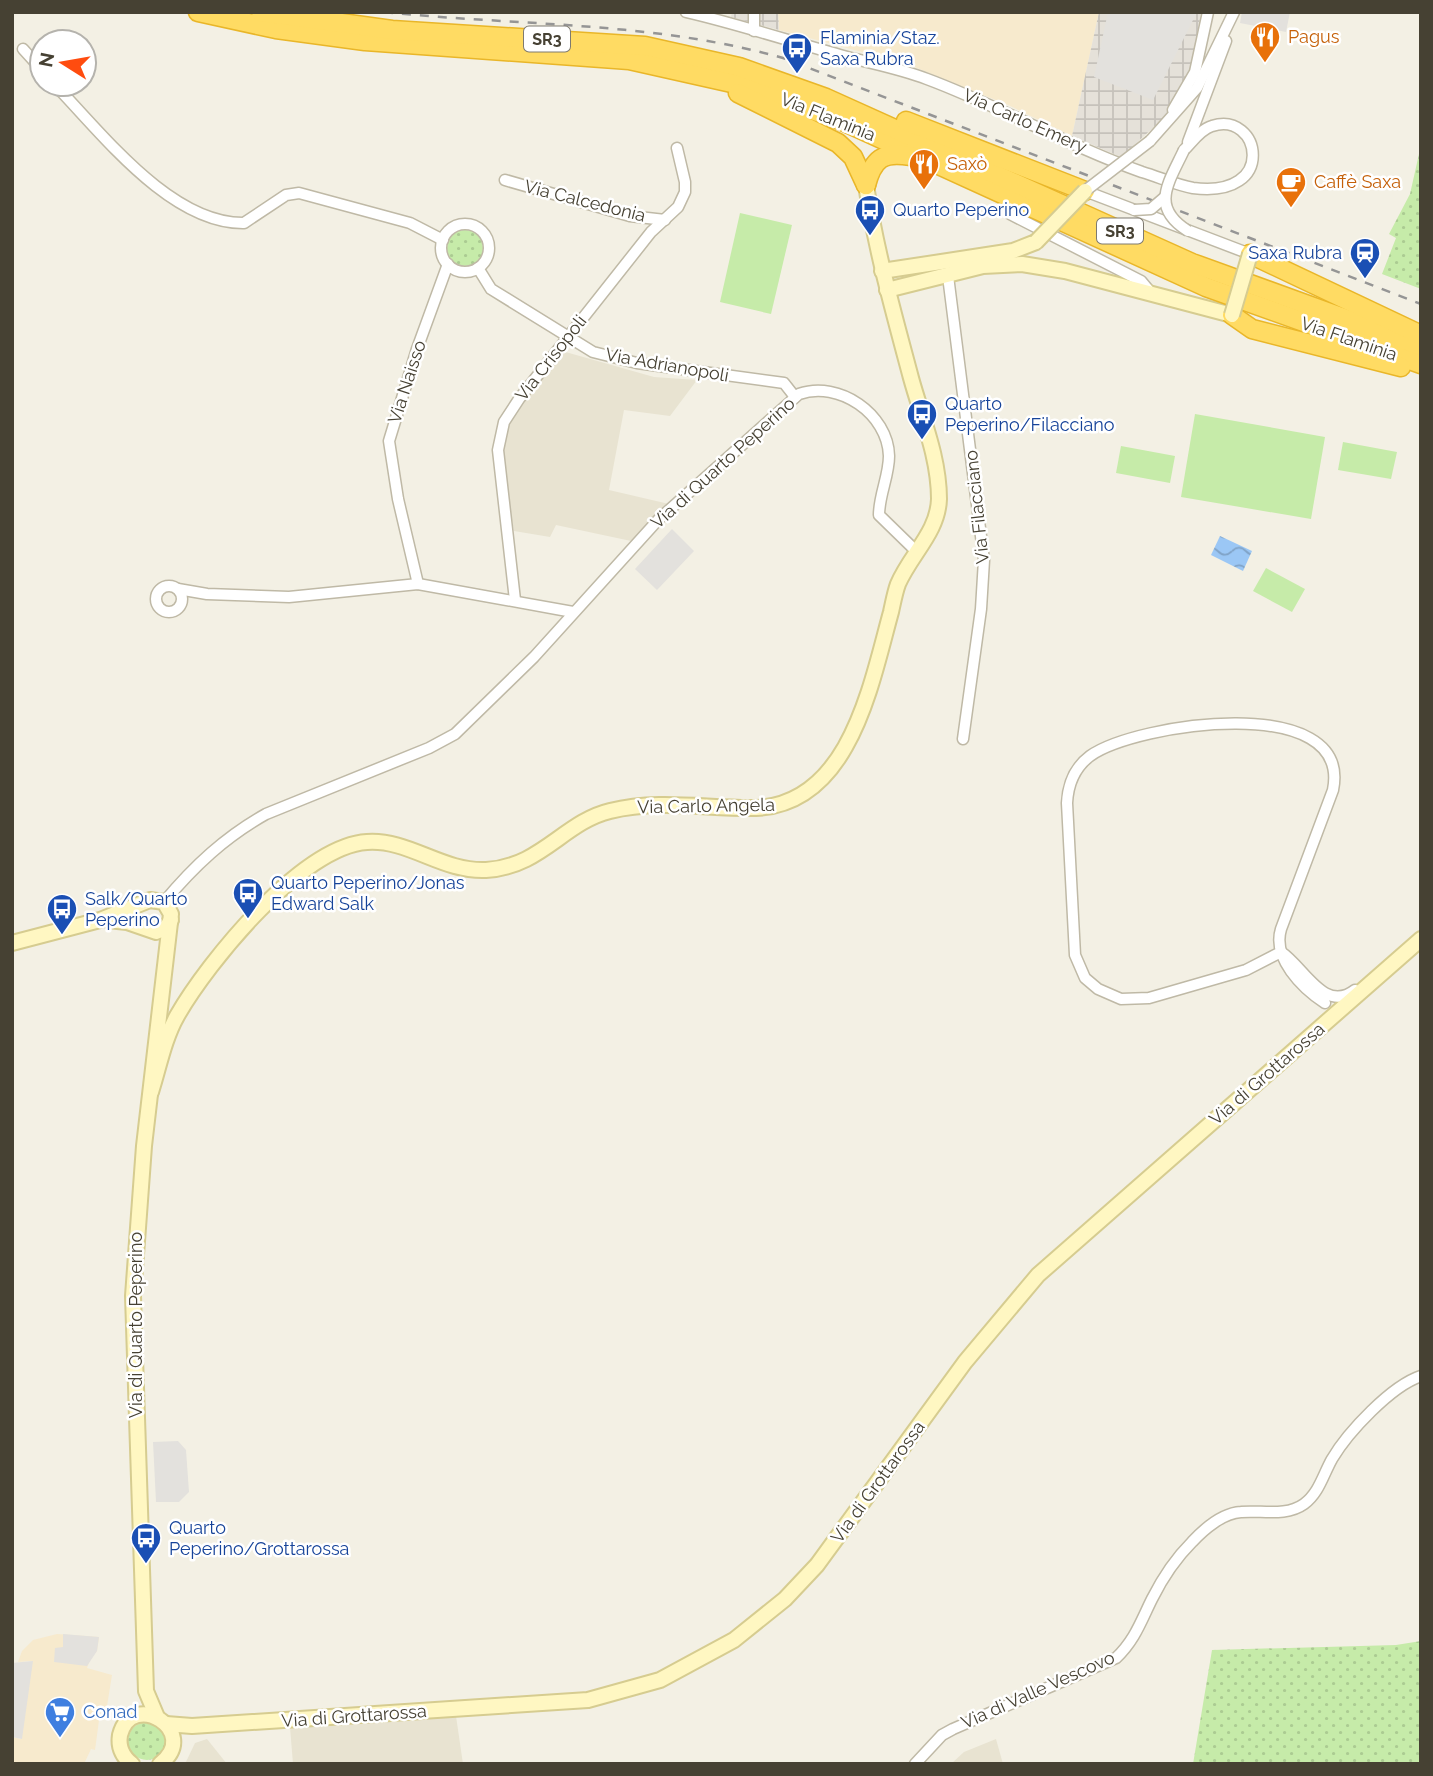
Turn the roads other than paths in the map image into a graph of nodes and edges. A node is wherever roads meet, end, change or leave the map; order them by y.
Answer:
1 (198, 12) edge
2 (261, 12) edge
3 (686, 12) edge
4 (754, 12) edge
5 (1208, 12) edge
6 (1234, 13) edge
7 (728, 17) edge
8 (754, 31) junction
9 (23, 49) dead end
10 (28, 55) edge
11 (669, 66) junction
12 (827, 97) junction
13 (67, 98) edge
14 (1159, 131) junction
15 (677, 148) dead end
16 (1184, 150) junction
17 (926, 158) junction
18 (505, 180) dead end
19 (866, 185) junction
20 (1085, 191) junction
21 (1166, 197) junction
22 (1134, 210) junction
23 (1010, 214) dead end
24 (665, 220) junction
25 (1188, 230) junction
26 (443, 240) junction
27 (1250, 254) junction
28 (448, 264) junction
29 (478, 268) junction
30 (882, 271) junction
31 (948, 276) junction
32 (887, 290) junction
33 (1151, 294) junction
34 (1232, 315) junction
35 (1421, 335) edge
36 (566, 338) junction
37 (1421, 346) edge
38 (1421, 364) edge
39 (1421, 371) edge
40 (794, 397) junction
41 (917, 552) junction
42 (418, 584) junction
43 (180, 592) dead end
44 (515, 600) junction
45 (573, 612) junction
46 (963, 739) dead end
47 (164, 902) junction
48 (143, 905) junction
49 (100, 920) junction
50 (171, 920) junction
51 (148, 930) junction
52 (1421, 939) edge
53 (12, 943) edge
54 (1281, 952) junction
55 (166, 960) junction
56 (1392, 964) junction
57 (197, 986) junction
58 (1319, 990) junction
59 (162, 996) junction
60 (183, 1007) junction
61 (1330, 1008) junction
62 (159, 1014) junction
63 (151, 1092) junction
64 (1421, 1377) edge
65 (146, 1691) junction
66 (134, 1717) junction
67 (161, 1720) junction
68 (192, 1726) junction
69 (173, 1742) junction
70 (120, 1745) junction
71 (115, 1764) edge
72 (132, 1764) edge
73 (160, 1764) edge
74 (915, 1764) edge

1 - 11 highway, Via Flaminia / SR3
2 - 12 highway, Via Flaminia / SR3
3 - 7 street, Via Carlo Emery
4 - 8 street
5 - 14 street
6 - 14 street
6 - 16 street
7 - 8 street, Via Carlo Emery
8 - 16 street, Via Carlo Emery
9 - 10 street
11 - 17 highway, Via Flaminia / SR3
11 - 19 highway
12 - 20 highway
12 - 37 highway, Via Flaminia / SR3
13 - 26 street
14 - 20 street, bridge
15 - 24 street, Via Crisopoli
16 - 21 street, bridge
17 - 19 highway
17 - 38 highway, Via Flaminia / SR3
18 - 24 street, Via Calcedonia
19 - 30 street
20 - 22 street
20 - 30 street, bridge
21 - 22 street, bridge
21 - 25 street, bridge
22 - 25 street, bridge
23 - 33 street
24 - 36 street, Via Crisopoli
25 - 27 street
26 - 28 street
26 - 29 street
27 - 34 street, bridge
27 - 35 highway
28 - 29 street
28 - 42 street, Via Naisso
29 - 36 street, Via Adrianopoli
30 - 32 street
31 - 32 street
31 - 33 street
31 - 46 street, Via Filacciano
32 - 41 street
33 - 34 street
34 - 39 highway
36 - 40 street, Via Adrianopoli
36 - 44 street, Via Crisopoli
40 - 41 street, Via di Quarto Peperino
40 - 45 street, Via di Quarto Peperino
41 - 57 street, Via Carlo Angela
42 - 43 street
42 - 44 street
44 - 45 street
45 - 47 street, Via di Quarto Peperino
47 - 48 street
47 - 50 street
48 - 49 street
48 - 51 street
49 - 51 street
49 - 53 street
50 - 51 street
50 - 55 street, Via di Quarto Peperino
51 - 55 street
52 - 56 street, Via di Grottarossa
54 - 54 street
54 - 58 street
54 - 61 street
55 - 59 street, Via di Quarto Peperino
56 - 58 street
56 - 61 street, Via di Grottarossa
57 - 59 street
57 - 60 street
58 - 61 street
59 - 62 street, Via di Quarto Peperino
60 - 62 street
60 - 63 street
61 - 68 street, Via di Grottarossa
62 - 63 street, Via di Quarto Peperino
63 - 65 street, Via di Quarto Peperino
64 - 74 street, Via di Valle Vescovo
65 - 66 street, Via di Quarto Peperino
65 - 67 street, Via di Quarto Peperino
66 - 67 street, Via di Grottarossa
66 - 70 street, Via di Quarto Peperino
67 - 68 street, Via di Grottarossa
67 - 69 street, Via di Quarto Peperino
68 - 69 street
69 - 73 street
70 - 71 street
70 - 72 street

